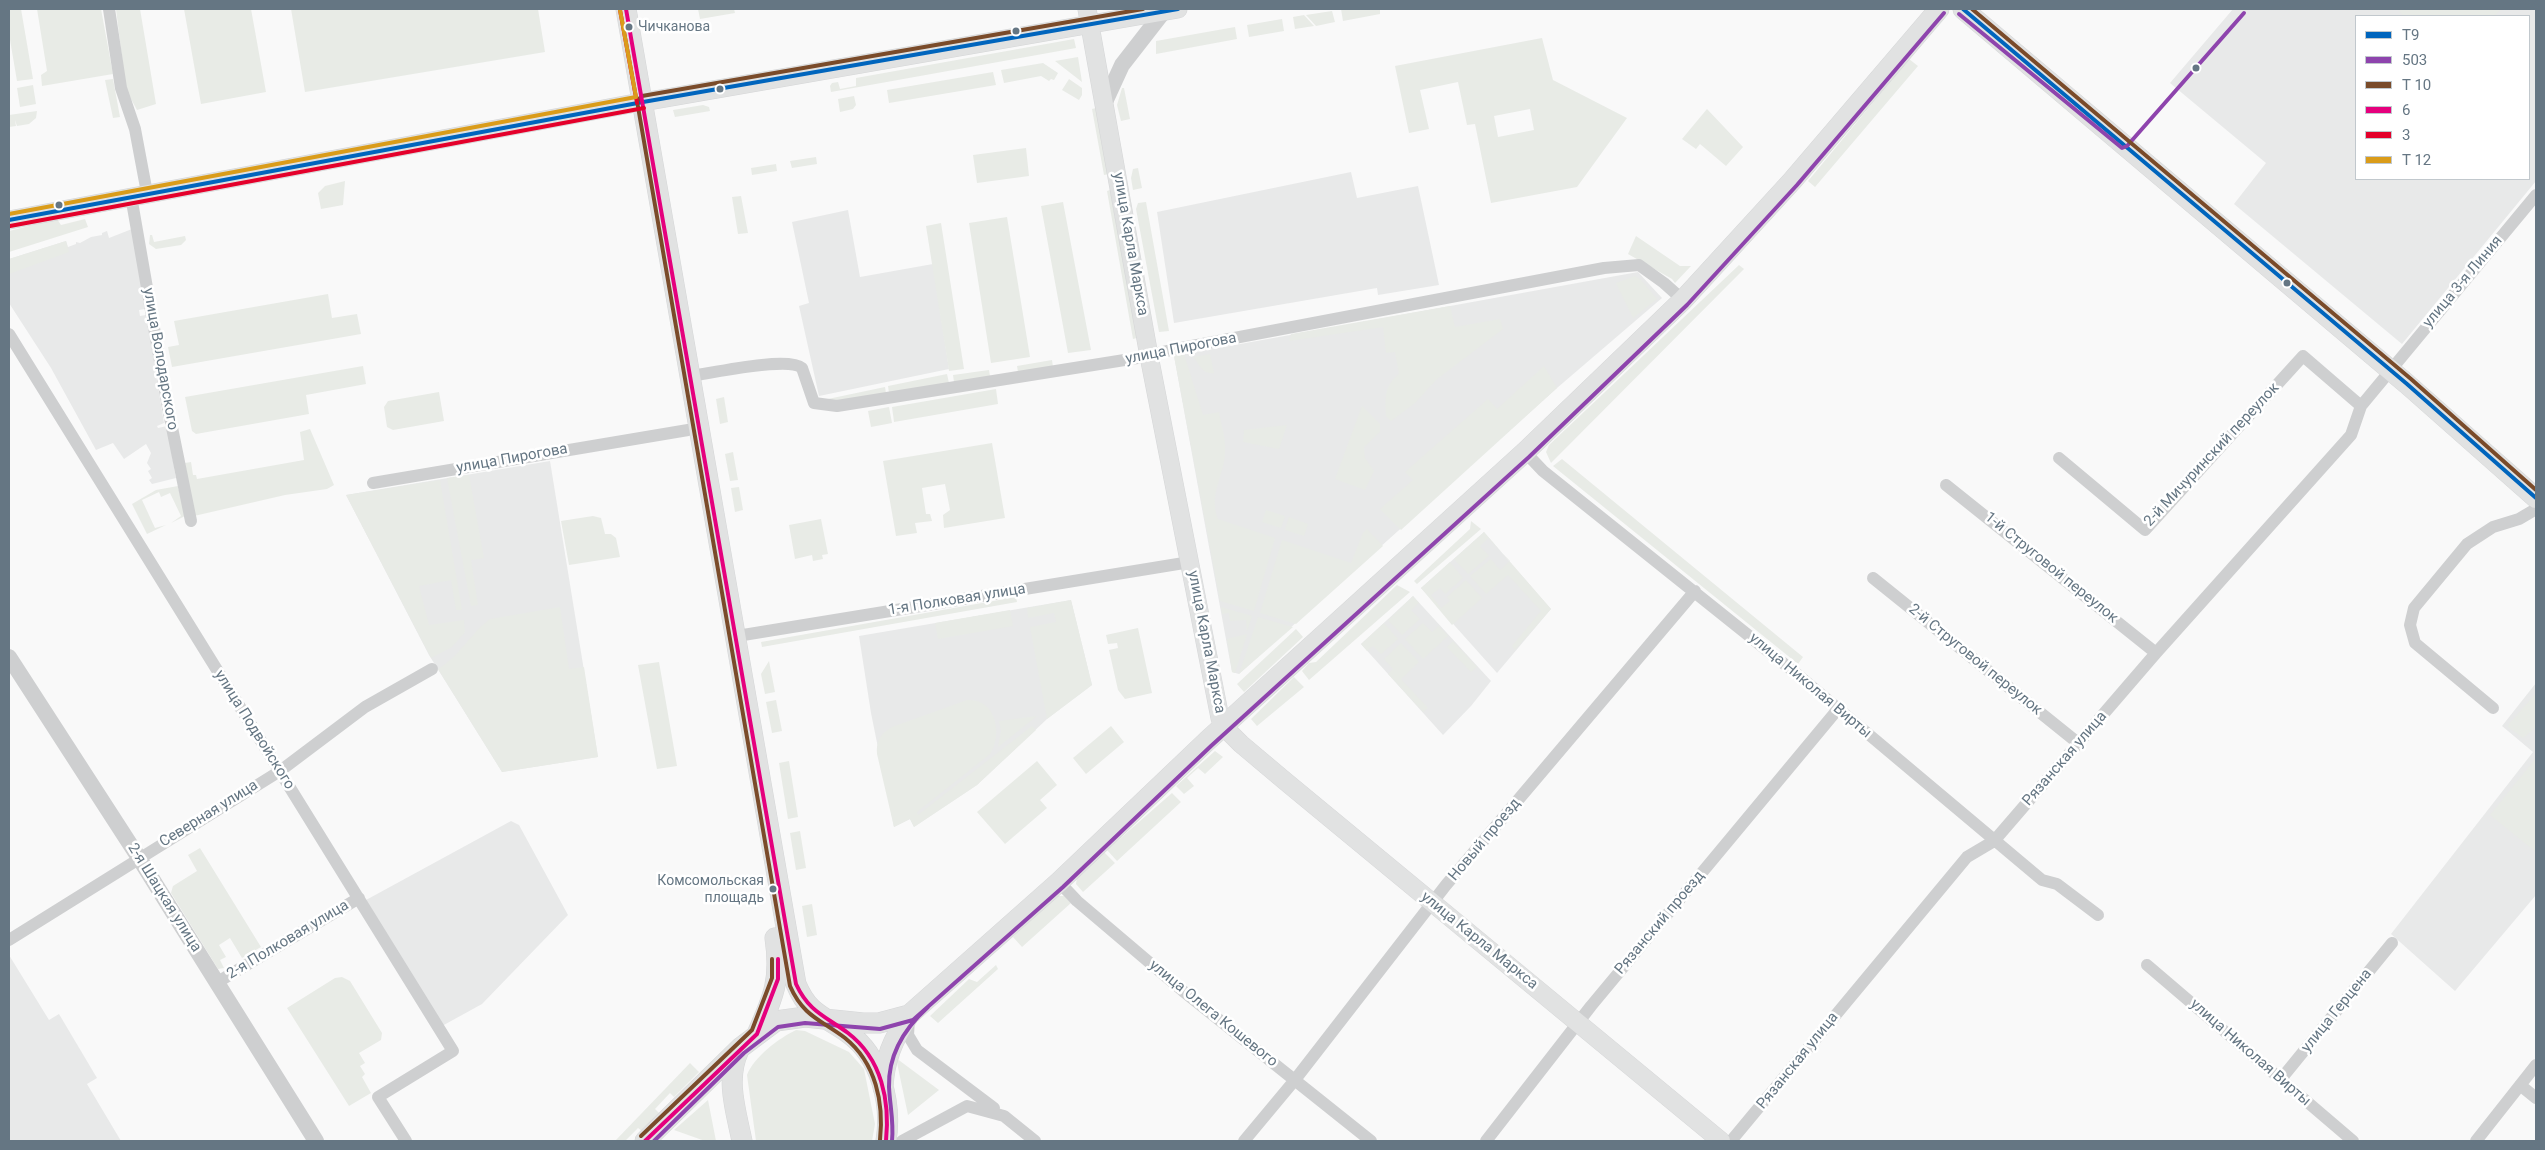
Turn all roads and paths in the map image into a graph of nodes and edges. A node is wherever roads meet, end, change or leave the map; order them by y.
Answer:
1 (109, 9) edge
2 (613, 9) edge
3 (626, 9) edge
4 (1939, 9) edge
5 (1963, 9) edge
6 (1171, 10) edge
7 (1088, 16) edge
8 (1104, 102) junction
9 (636, 103) junction
10 (139, 194) junction
11 (2536, 195) edge
12 (9, 220) edge
13 (1683, 300) junction
14 (9, 334) edge
15 (1150, 356) junction
16 (2392, 371) junction
17 (692, 376) junction
18 (2361, 406) junction
19 (688, 430) junction
20 (1525, 452) junction
21 (2059, 458) dead end
22 (373, 483) dead end
23 (1946, 485) dead end
24 (2536, 498) edge
25 (2536, 509) edge
26 (191, 521) dead end
27 (1190, 562) junction
28 (1873, 578) dead end
29 (1695, 591) junction
30 (730, 638) junction
31 (2156, 653) junction
32 (9, 657) edge
33 (432, 669) dead end
34 (2492, 708) dead end
35 (1838, 709) junction
36 (1223, 726) junction
37 (2078, 743) junction
38 (280, 771) junction
39 (1994, 841) junction
40 (139, 858) junction
41 (1059, 882) junction
42 (359, 898) junction
43 (1432, 903) junction
44 (2098, 916) dead end
45 (9, 940) edge
46 (2392, 943) dead end
47 (2147, 965) dead end
48 (216, 983) junction
49 (909, 1015) junction
50 (827, 1019) junction
51 (1578, 1022) junction
52 (757, 1034) junction
53 (740, 1048) junction
54 (2536, 1065) edge
55 (2281, 1079) junction
56 (1294, 1081) junction
57 (2520, 1085) junction
58 (883, 1088) junction
59 (2536, 1098) edge
60 (1004, 1116) junction
61 (316, 1141) edge
62 (406, 1141) edge
63 (645, 1141) edge
64 (742, 1141) edge
65 (886, 1141) edge
66 (902, 1141) edge
67 (1035, 1141) edge
68 (1244, 1141) edge
69 (1371, 1141) edge
70 (1486, 1141) edge
71 (1721, 1141) edge
72 (1731, 1141) edge
73 (2353, 1141) edge
74 (2476, 1141) edge

1 - 10 street, улица Володарского
2 - 9 main road
3 - 9 main road
4 - 13 main road
5 - 16 main road
6 - 7 main road
6 - 8 street
7 - 8 main road, улица Карла Маркса
7 - 9 main road
8 - 15 main road, улица Карла Маркса
9 - 10 main road
9 - 17 main road
9 - 19 main road
10 - 12 main road
10 - 26 street, улица Володарского
11 - 16 street, улица 3-я Линия
13 - 15 street, улица Пирогова
13 - 20 main road
14 - 38 street, улица Подвойского
15 - 17 street, улица Пирогова
15 - 27 main road, улица Карла Маркса
16 - 18 street, Рязанская улица
16 - 24 main road
17 - 30 main road
18 - 21 street, 2-й Мичуринский переулок
18 - 31 street, Рязанская улица
19 - 22 street, улица Пирогова
19 - 30 main road
20 - 29 street, улица Николая Вирты
20 - 36 main road
23 - 31 street, 1-й Струговой переулок
25 - 34 street
27 - 30 street, 1-я Полковая улица
27 - 36 main road, улица Карла Маркса
28 - 37 street, 2-й Струговой переулок
29 - 35 street, улица Николая Вирты
29 - 43 street, Новый проезд
30 - 50 main road
30 - 52 main road
31 - 37 street, Рязанская улица
32 - 40 street, 2-я Шацкая улица
33 - 38 street, Северная улица
35 - 39 street, улица Николая Вирты
35 - 51 street, Рязанский проезд
36 - 41 main road
36 - 43 main road, улица Карла Маркса
37 - 39 street, Рязанская улица
38 - 40 street, Северная улица
38 - 42 street, улица Подвойского
39 - 44 street, улица Николая Вирты
39 - 72 street, Рязанская улица
40 - 45 street, Северная улица
40 - 48 street, 2-я Шацкая улица
41 - 49 main road
41 - 56 street, улица Олега Кошевого
42 - 48 street, 2-я Полковая улица
42 - 62 street, улица Подвойского
43 - 51 main road, улица Карла Маркса
43 - 56 street, Новый проезд
46 - 55 street, улица Герцена
47 - 55 street, улица Николая Вирты
48 - 61 street, 2-я Шацкая улица
49 - 50 main road
49 - 58 main road
49 - 60 street
50 - 52 main road
50 - 58 main road
51 - 70 street, Рязанский проезд
51 - 71 main road, улица Карла Маркса
52 - 53 main road
53 - 63 main road
53 - 64 main road
54 - 57 street
55 - 73 street, улица Николая Вирты
56 - 68 street, Новый проезд
56 - 69 street, улица Олега Кошевого
57 - 59 street
57 - 74 street
58 - 65 main road
60 - 66 street
60 - 67 street

